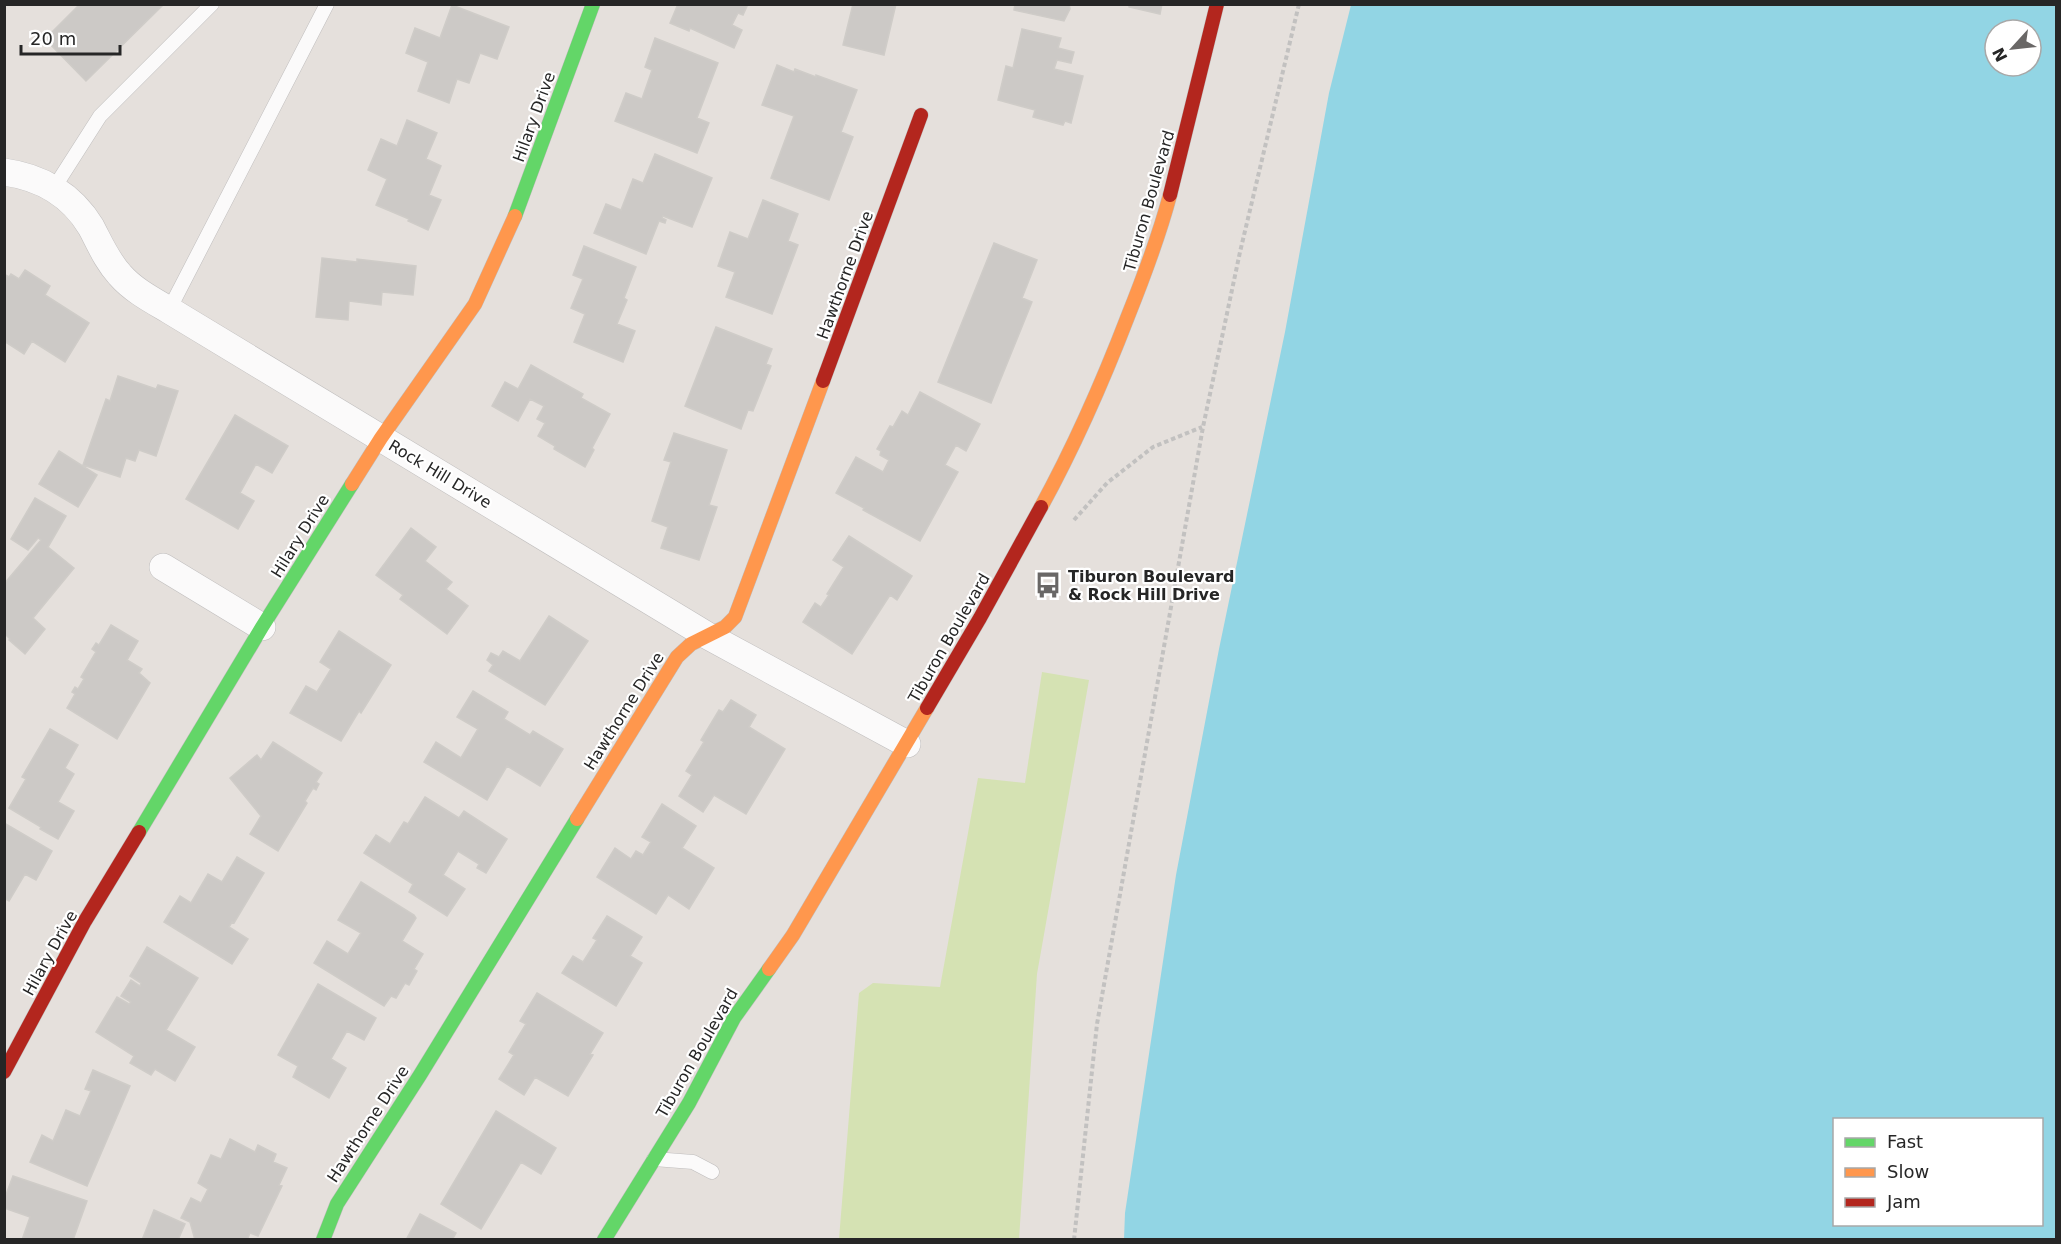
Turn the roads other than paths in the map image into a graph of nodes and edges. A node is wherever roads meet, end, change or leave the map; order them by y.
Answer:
1 (212, 4) edge
2 (327, 4) edge
3 (592, 4) edge
4 (1217, 4) edge
5 (921, 115) dead end
6 (4, 172) edge
7 (54, 188) junction
8 (169, 310) junction
9 (381, 438) junction
10 (163, 567) dead end
11 (262, 627) junction
12 (708, 636) junction
13 (907, 744) junction
14 (4, 1071) edge
15 (653, 1159) junction
16 (712, 1172) dead end
17 (323, 1239) edge
18 (604, 1239) edge

1 - 7 lane
2 - 8 lane
3 - 9 street, Hilary Drive
4 - 13 street, Tiburon Boulevard
5 - 12 street, Hawthorne Drive
6 - 7 street, Rock Hill Drive
7 - 8 street, Rock Hill Drive
8 - 9 street, Rock Hill Drive
9 - 11 street, Hilary Drive
9 - 12 street, Rock Hill Drive
10 - 11 street
11 - 14 street, Hilary Drive
12 - 13 street, Rock Hill Drive
12 - 17 street, Hawthorne Drive
13 - 15 street, Tiburon Boulevard
15 - 16 lane
15 - 18 street, Tiburon Boulevard

